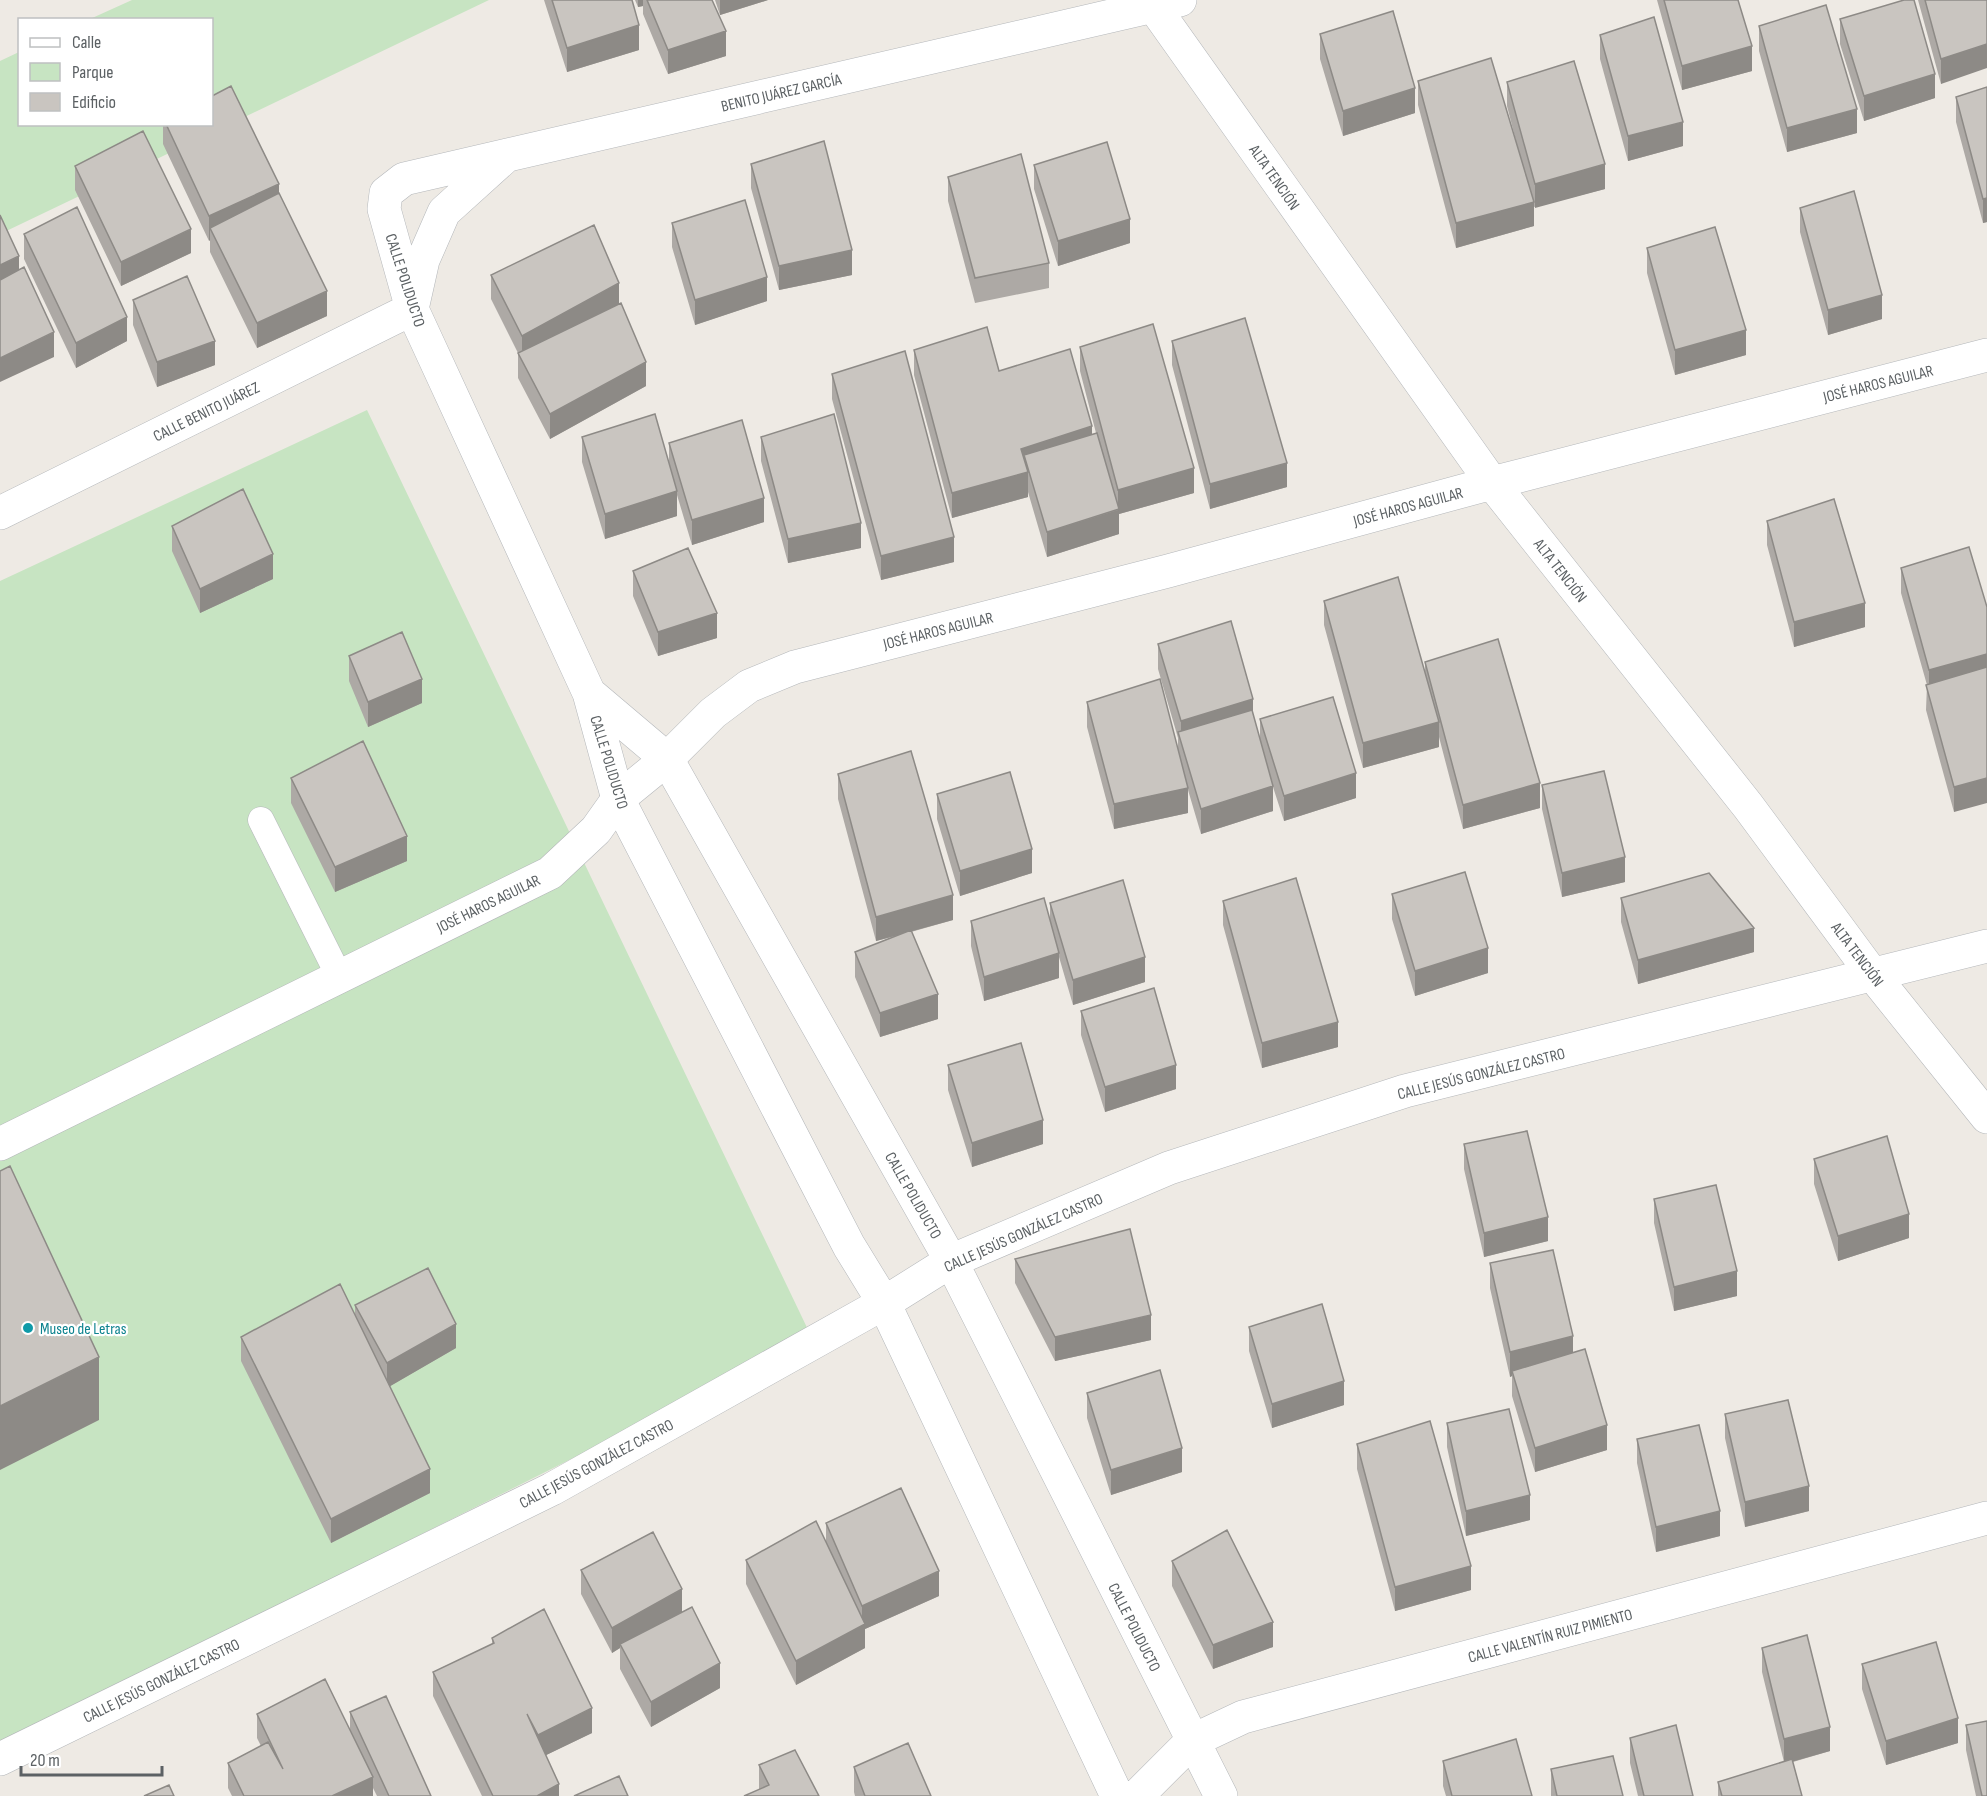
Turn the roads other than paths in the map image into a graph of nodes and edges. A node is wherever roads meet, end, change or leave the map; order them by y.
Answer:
1 (1167, 4) edge
2 (507, 155) junction
3 (386, 193) joint
4 (412, 309) junction
5 (1987, 355) edge
6 (1492, 483) junction
7 (0, 513) edge
8 (589, 693) junction
9 (667, 759) junction
10 (618, 799) junction
11 (261, 820) dead end
12 (1987, 946) edge
13 (1874, 975) junction
14 (339, 976) junction
15 (1987, 1117) edge
16 (0, 1144) edge
17 (951, 1261) junction
18 (884, 1303) junction
19 (1987, 1518) edge
20 (1192, 1741) junction
21 (0, 1758) edge
22 (1117, 1796) edge
23 (1137, 1796) edge
24 (1221, 1796) edge

1 - 2 street, BENITO JUÁREZ GARCÍA
1 - 6 street, ALTA TENCIÓN
2 - 3 street, BENITO JUÁREZ GARCÍA
2 - 4 street
3 - 4 street, CALLE POLIDUCTO
4 - 7 street, CALLE BENITO JUÁREZ
4 - 8 street, CALLE POLIDUCTO
5 - 6 street, JOSÉ HAROS AGUILAR
6 - 9 street, JOSÉ HAROS AGUILAR
6 - 13 street, ALTA TENCIÓN
8 - 9 street, CALLE POLIDUCTO
8 - 10 street, CALLE POLIDUCTO
9 - 10 street, JOSÉ HAROS AGUILAR
9 - 17 street, CALLE POLIDUCTO
10 - 14 street, JOSÉ HAROS AGUILAR
10 - 18 street, CALLE POLIDUCTO
11 - 14 lane
12 - 13 street, CALLE JESÚS GONZÁLEZ CASTRO
13 - 15 street, ALTA TENCIÓN
13 - 17 street, CALLE JESÚS GONZÁLEZ CASTRO
14 - 16 street, JOSÉ HAROS AGUILAR
17 - 18 street, CALLE JESÚS GONZÁLEZ CASTRO
17 - 20 street, CALLE POLIDUCTO
18 - 21 street, CALLE JESÚS GONZÁLEZ CASTRO
18 - 22 street, CALLE POLIDUCTO
19 - 20 street, CALLE VALENTÍN RUIZ PIMIENTO
20 - 23 street, CALLE VALENTÍN RUIZ PIMIENTO
20 - 24 street, CALLE POLIDUCTO

